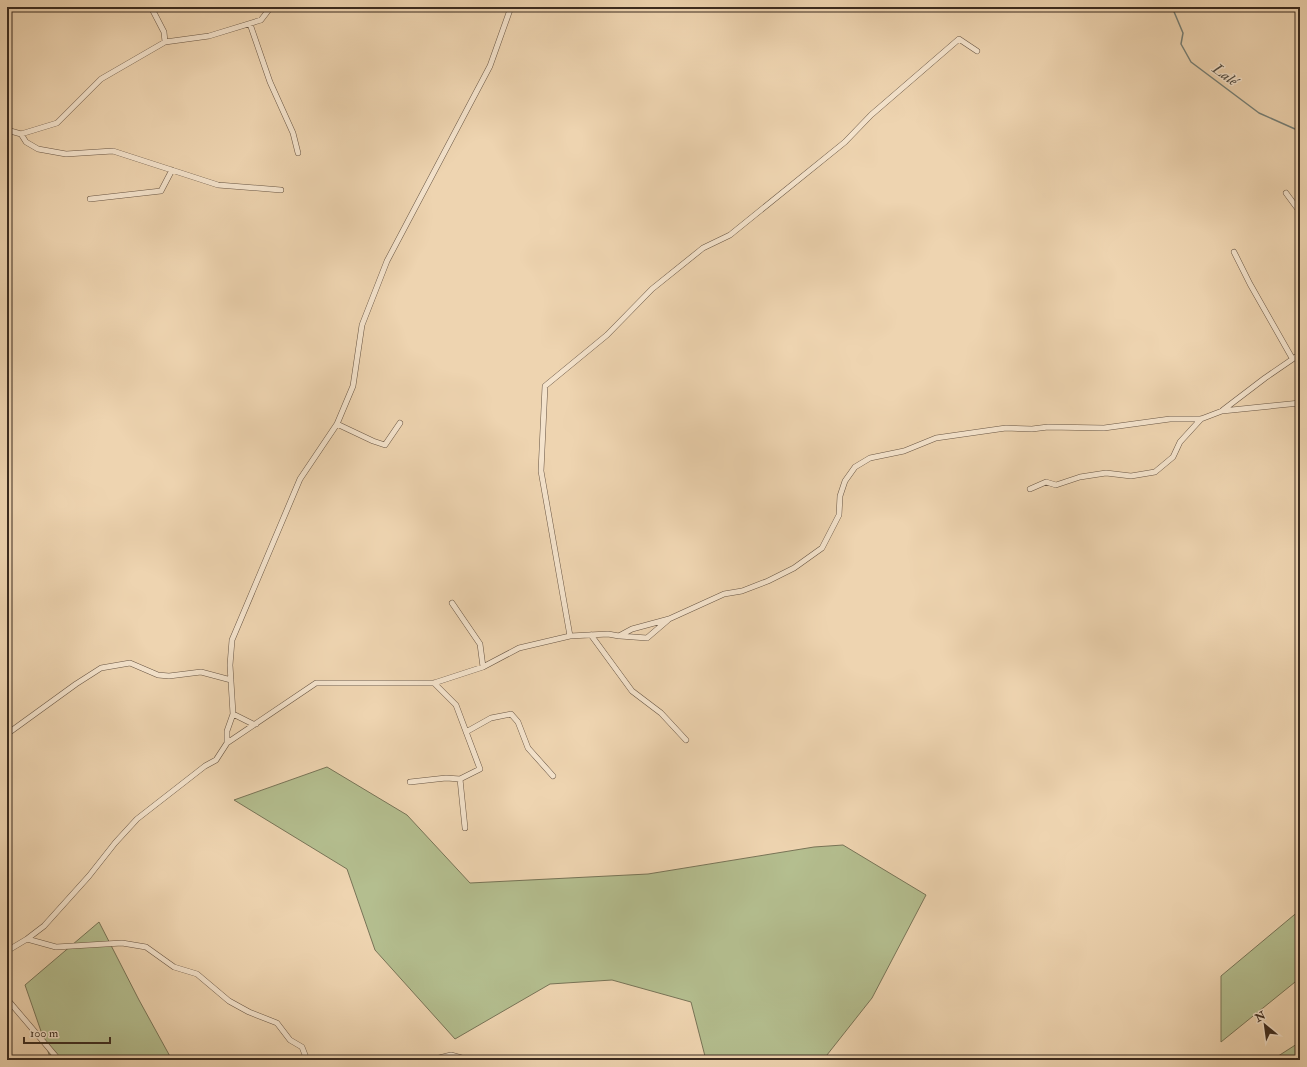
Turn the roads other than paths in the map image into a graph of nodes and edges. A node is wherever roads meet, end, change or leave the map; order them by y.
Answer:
1 (151, 7) edge
2 (271, 7) edge
3 (511, 7) edge
4 (250, 24) junction
5 (165, 42) junction
6 (976, 51) dead end
7 (7, 130) edge
8 (21, 134) junction
9 (298, 153) dead end
10 (172, 170) junction
11 (281, 190) dead end
12 (1286, 193) dead end
13 (90, 199) dead end
14 (1300, 212) edge
15 (1234, 252) dead end
16 (1300, 354) edge
17 (1292, 358) junction
18 (1300, 403) edge
19 (1222, 411) junction
20 (1200, 419) junction
21 (400, 423) dead end
22 (337, 424) junction
23 (1030, 489) dead end
24 (452, 603) dead end
25 (669, 619) junction
26 (591, 635) junction
27 (570, 636) junction
28 (619, 636) junction
29 (483, 667) junction
30 (231, 680) junction
31 (434, 683) junction
32 (233, 714) junction
33 (256, 724) junction
34 (466, 732) junction
35 (7, 734) edge
36 (686, 740) dead end
37 (227, 743) junction
38 (553, 776) dead end
39 (460, 779) junction
40 (410, 782) dead end
41 (465, 828) dead end
42 (27, 939) junction
43 (7, 951) edge
44 (7, 999) edge
45 (59, 1060) edge
46 (307, 1060) edge
47 (431, 1060) edge
48 (470, 1060) edge

1 - 5 street
2 - 4 street
3 - 22 street
4 - 5 street
4 - 9 street
5 - 8 street
6 - 27 street
7 - 8 street
8 - 10 street
10 - 11 street
10 - 13 street
12 - 14 street
15 - 17 street
16 - 17 street
17 - 19 street
18 - 19 street
19 - 20 street
20 - 23 street
20 - 25 street
21 - 22 street
22 - 30 street
24 - 29 street
25 - 28 street
25 - 28 street
26 - 27 street
26 - 28 street
26 - 36 street
27 - 29 street
29 - 31 street
30 - 32 street
30 - 35 street
31 - 33 street
31 - 34 street
32 - 33 street
32 - 37 street
33 - 37 street
34 - 38 street
34 - 39 street
37 - 42 street
39 - 40 street
39 - 41 street
42 - 43 street
42 - 46 street
44 - 45 street
47 - 48 street

